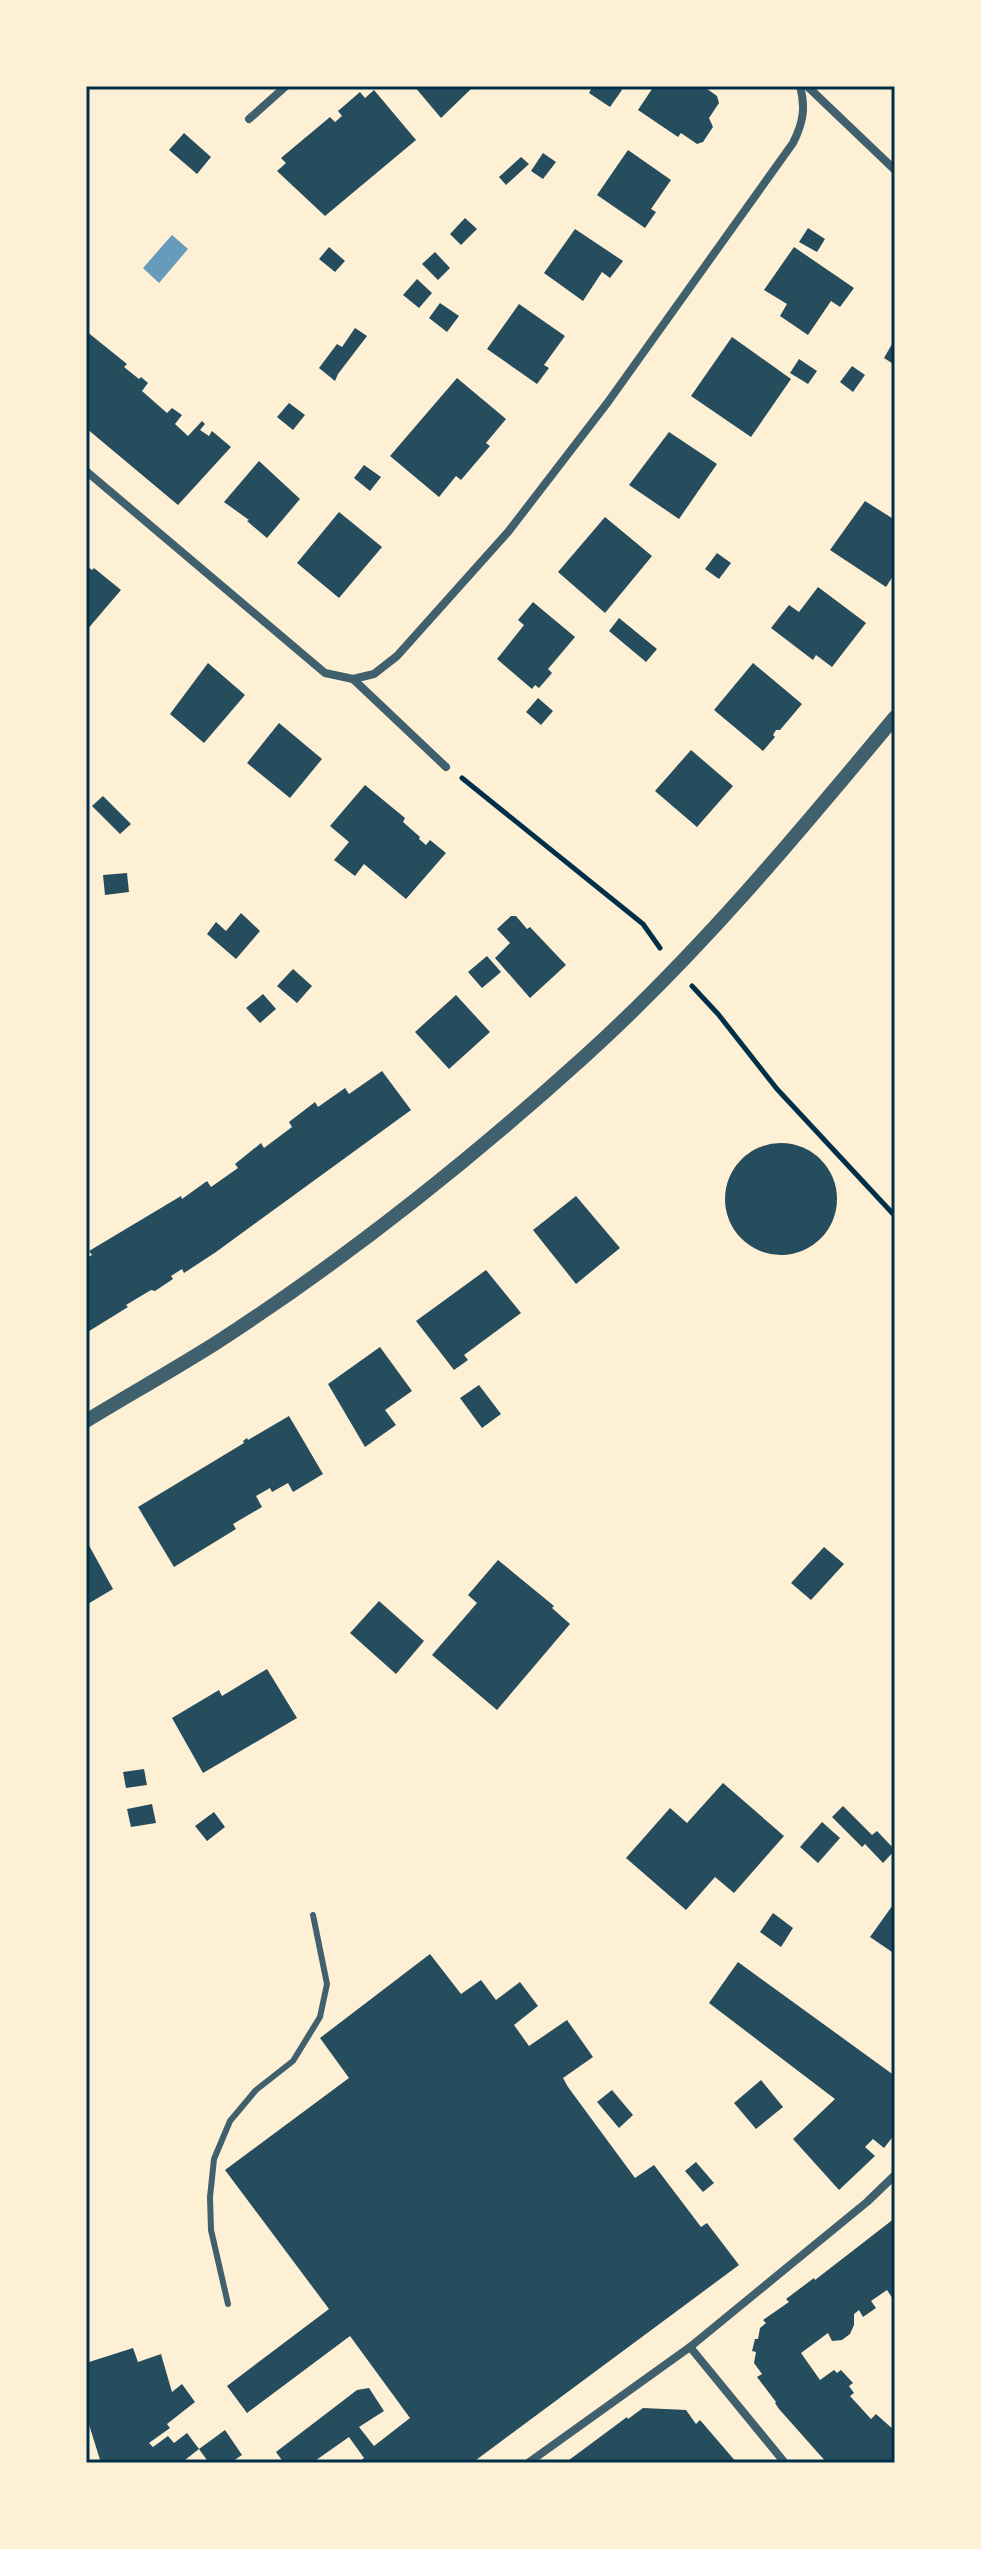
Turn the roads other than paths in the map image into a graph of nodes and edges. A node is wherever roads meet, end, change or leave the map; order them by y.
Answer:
1 (286, 86) edge
2 (800, 86) edge
3 (807, 86) edge
4 (249, 119) dead end
5 (895, 170) edge
6 (86, 471) edge
7 (353, 679) junction
8 (895, 717) edge
9 (446, 767) road end
10 (86, 1421) edge
11 (313, 1915) dead end
12 (895, 2175) edge
13 (228, 2304) dead end
14 (690, 2347) junction
15 (528, 2463) edge
16 (785, 2463) edge

1 - 4 street
2 - 7 street
3 - 5 street
6 - 7 street
7 - 9 street
8 - 10 street
11 - 13 lane
12 - 14 street
14 - 15 street
14 - 16 street

